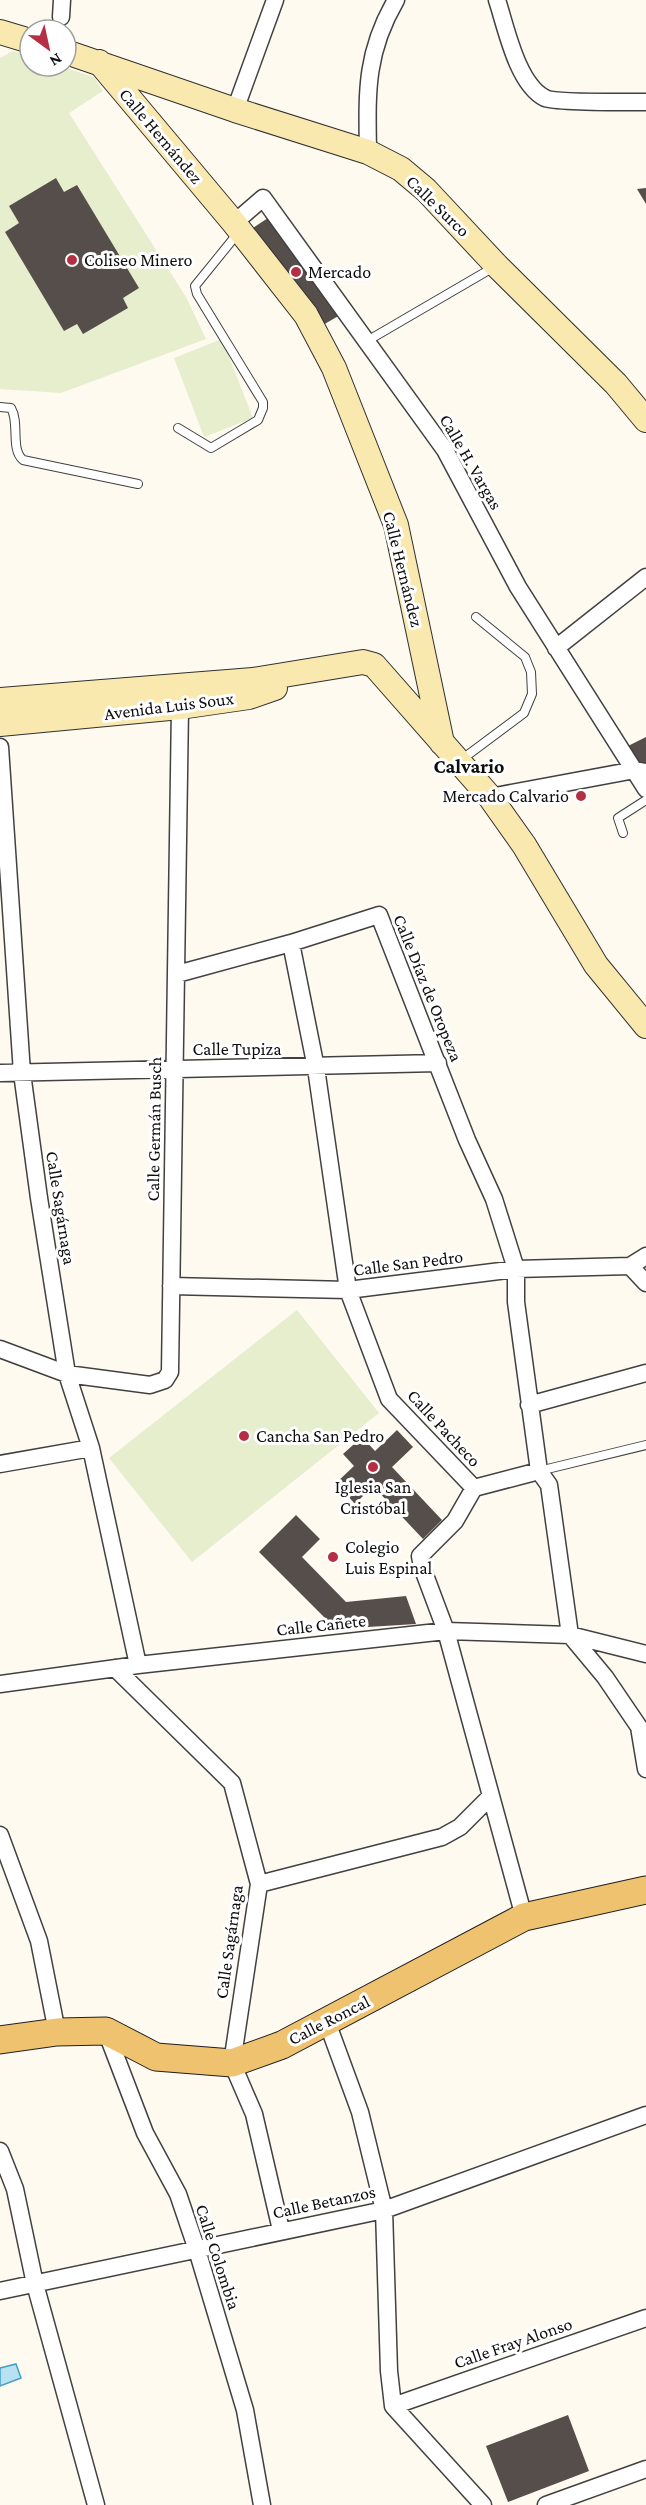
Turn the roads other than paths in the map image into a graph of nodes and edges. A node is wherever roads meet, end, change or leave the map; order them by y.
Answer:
1 (62, 0) edge
2 (275, 0) edge
3 (396, 0) edge
4 (497, 0) edge
5 (61, 17) dead end
6 (0, 32) edge
7 (18, 37) edge
8 (78, 56) edge
9 (99, 62) junction
10 (646, 102) edge
11 (235, 110) junction
12 (368, 152) junction
13 (237, 226) junction
14 (497, 266) junction
15 (367, 341) junction
16 (0, 408) edge
17 (646, 420) edge
18 (178, 428) dead end
19 (138, 483) dead end
20 (646, 577) edge
21 (476, 617) dead end
22 (556, 648) junction
23 (334, 668) junction
24 (0, 700) edge
25 (180, 707) junction
26 (0, 724) edge
27 (0, 747) edge
28 (451, 754) junction
29 (641, 771) edge
30 (646, 789) edge
31 (490, 797) junction
32 (646, 800) edge
33 (623, 833) dead end
34 (291, 943) junction
35 (177, 974) junction
36 (646, 1026) edge
37 (438, 1063) junction
38 (316, 1068) junction
39 (174, 1069) junction
40 (0, 1073) edge
41 (22, 1073) junction
42 (646, 1256) edge
43 (630, 1266) junction
44 (516, 1269) junction
45 (646, 1283) edge
46 (171, 1286) junction
47 (348, 1290) junction
48 (0, 1349) edge
49 (646, 1373) edge
50 (67, 1374) junction
51 (529, 1405) junction
52 (646, 1445) edge
53 (91, 1448) junction
54 (0, 1464) edge
55 (539, 1471) junction
56 (474, 1488) junction
57 (446, 1631) junction
58 (570, 1635) junction
59 (646, 1654) edge
60 (138, 1665) junction
61 (115, 1668) junction
62 (0, 1684) edge
63 (646, 1769) edge
64 (490, 1797) junction
65 (0, 1835) edge
66 (259, 1884) junction
67 (646, 1890) edge
68 (524, 1917) junction
69 (327, 2022) junction
70 (106, 2031) junction
71 (57, 2032) junction
72 (0, 2040) edge
73 (232, 2063) junction
74 (646, 2115) edge
75 (0, 2151) edge
76 (384, 2210) junction
77 (281, 2230) junction
78 (196, 2250) junction
79 (35, 2284) junction
80 (0, 2291) edge
81 (646, 2318) edge
82 (393, 2406) junction
83 (646, 2469) edge
84 (96, 2505) edge
85 (262, 2505) edge
86 (483, 2505) edge
87 (546, 2505) edge

1 - 5 street
2 - 11 street
3 - 12 street
4 - 10 street
6 - 7 main road
8 - 9 main road, Calle Surco
9 - 11 main road, Calle Surco
9 - 13 main road, Calle Hernández
11 - 12 main road, Calle Surco
12 - 14 main road, Calle Surco
13 - 15 street, Calle H. Vargas
13 - 18 lane
13 - 28 main road, Calle Hernández
14 - 15 lane
14 - 17 main road, Calle Surco
15 - 22 street, Calle H. Vargas
16 - 19 lane
20 - 22 street
21 - 28 lane
22 - 29 street, Calle H. Vargas
23 - 24 main road, Avenida Luis Soux
23 - 25 main road, Avenida Luis Soux
23 - 28 main road, Avenida Luis Soux
25 - 26 main road, Avenida Luis Soux
25 - 35 street, Calle Germán Busch
27 - 41 street, Calle Sagárnaga
28 - 31 main road, Calle Hernández
29 - 30 street, Calle H. Vargas
29 - 31 street
31 - 36 main road, Calle Hernández
32 - 33 lane
34 - 35 street, Calle Díaz de Oropeza
34 - 37 street, Calle Díaz de Oropeza
34 - 38 street, Calle Pacheco
35 - 39 street, Calle Germán Busch
37 - 38 street, Calle Tupiza
37 - 44 street, Calle Díaz de Oropeza
38 - 39 street, Calle Tupiza
38 - 47 street, Calle Pacheco
39 - 41 street, Calle Tupiza
39 - 46 street, Calle Germán Busch
40 - 41 street, Calle Tupiza
41 - 50 street, Calle Sagárnaga
42 - 43 street
43 - 44 street, Calle San Pedro
43 - 45 street
44 - 47 street, Calle San Pedro
44 - 51 street, Calle Díaz de Oropeza
46 - 47 street, Calle San Pedro
46 - 50 street, Calle Germán Busch
47 - 56 street, Calle Pacheco
48 - 50 street, Calle Germán Busch
49 - 51 street
50 - 53 street, Calle Sagárnaga
51 - 55 street, Calle Díaz de Oropeza
52 - 55 lane
53 - 54 street
53 - 60 street, Calle Sagárnaga
55 - 56 street
55 - 58 street, Calle Díaz de Oropeza
56 - 57 street, Calle Pacheco
57 - 58 street, Calle Cañete
57 - 60 street, Calle Cañete
57 - 64 street, Calle Pacheco
58 - 59 street, Calle Cañete
58 - 63 street
60 - 61 street, Calle Cañete
61 - 62 street, Calle Cañete
61 - 66 street, Calle Sagárnaga
64 - 66 street
64 - 68 street, Calle Pacheco
65 - 71 street
66 - 73 street, Calle Sagárnaga
67 - 68 main road, Calle Roncal
68 - 69 main road, Calle Roncal
69 - 73 main road, Calle Roncal
69 - 76 street
70 - 71 main road, Calle Roncal
70 - 73 main road, Calle Roncal
70 - 78 street, Calle Colombia
71 - 72 main road, Calle Roncal
73 - 77 street
74 - 76 street, Calle Betanzos
75 - 79 street
76 - 77 street, Calle Betanzos
76 - 82 street
77 - 78 street, Calle Betanzos
78 - 79 street, Calle Betanzos
78 - 85 street, Calle Colombia
79 - 80 street, Calle Betanzos
79 - 84 street
81 - 82 street, Calle Fray Alonso
82 - 86 street
83 - 87 street

